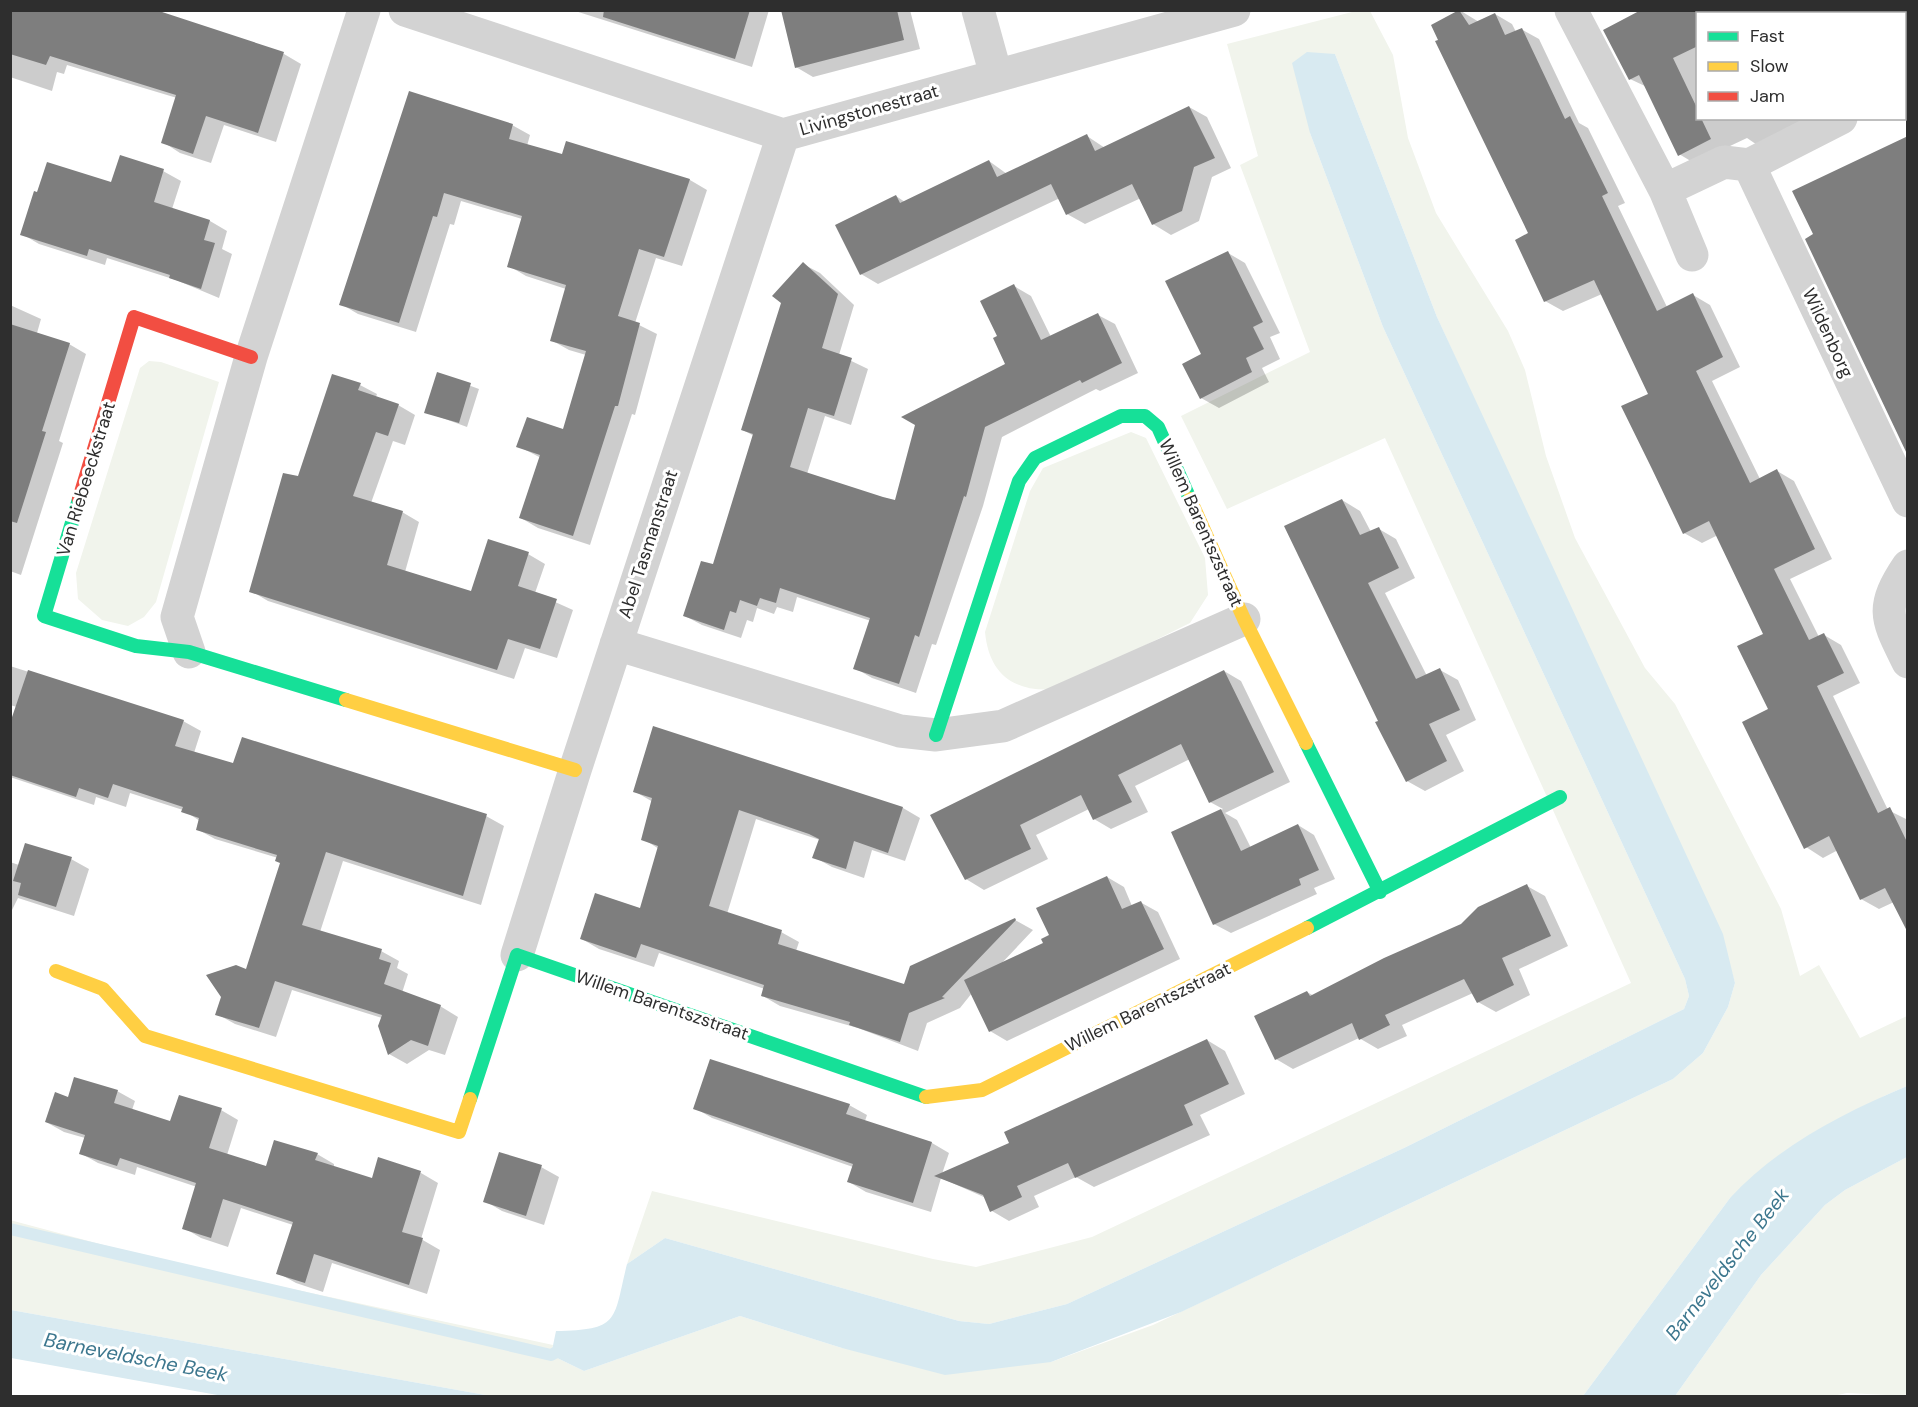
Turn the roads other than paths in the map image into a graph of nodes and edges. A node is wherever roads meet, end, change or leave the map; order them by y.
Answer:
1 (364, 10) edge
2 (405, 10) edge
3 (978, 10) edge
4 (1234, 10) edge
5 (1571, 10) edge
6 (996, 75) junction
7 (1837, 120) edge
8 (783, 135) junction
9 (1749, 165) junction
10 (1665, 190) junction
11 (1692, 255) dead end
12 (251, 357) junction
13 (1908, 501) edge
14 (1908, 566) edge
15 (1244, 619) junction
16 (616, 644) junction
17 (189, 652) junction
18 (1908, 662) edge
19 (936, 735) junction
20 (575, 770) junction
21 (1560, 797) dead end
22 (1380, 892) junction
23 (518, 955) junction
24 (56, 970) dead end

1 - 12 street
2 - 8 street, Livingstonestraat
3 - 6 street
4 - 6 street, Livingstonestraat
5 - 10 street
6 - 8 street, Livingstonestraat
7 - 9 street
8 - 16 street, Abel Tasmanstraat
9 - 10 street
9 - 13 street, Wildenborg
10 - 11 street
12 - 17 street
12 - 17 street, Van Riebeeckstraat
14 - 18 street
15 - 19 street, Willem Barentszstraat
15 - 19 street, Willem Barentszstraat
15 - 22 street, Willem Barentszstraat
16 - 19 street, Willem Barentszstraat
16 - 20 street, Abel Tasmanstraat
17 - 20 street, Van Riebeeckstraat
20 - 23 street, Abel Tasmanstraat
21 - 22 street, Willem Barentszstraat
22 - 23 street, Willem Barentszstraat
23 - 24 street

